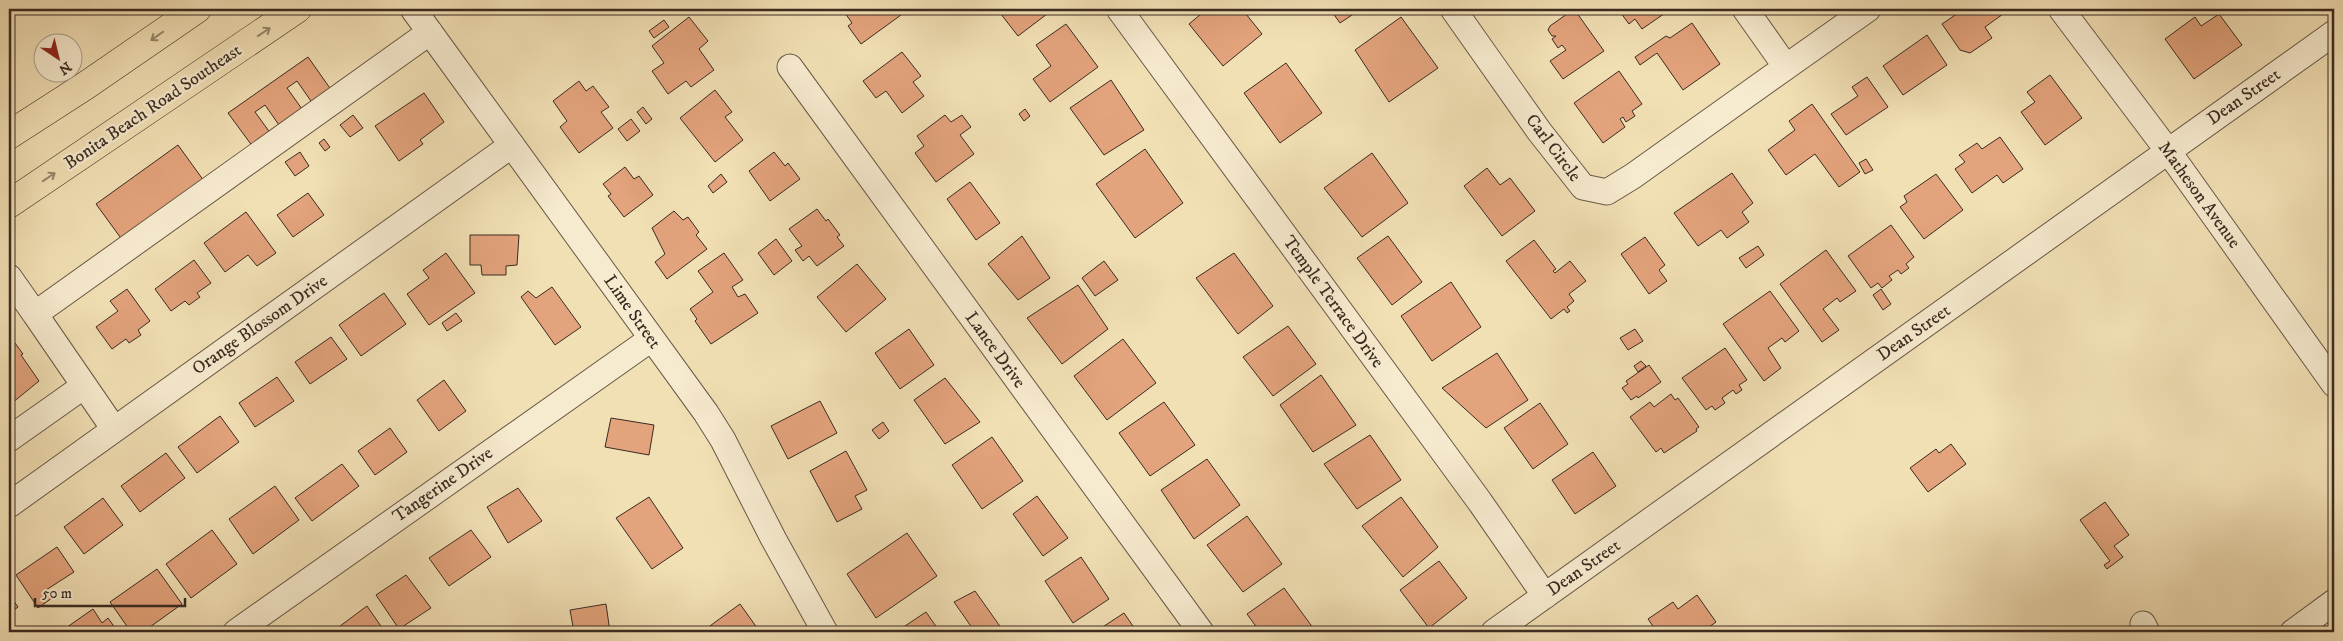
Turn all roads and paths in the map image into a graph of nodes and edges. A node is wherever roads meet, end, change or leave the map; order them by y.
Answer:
1 (197, 9) edge
2 (297, 9) edge
3 (412, 9) edge
4 (1119, 9) edge
5 (1453, 9) edge
6 (1745, 9) edge
7 (1868, 9) edge
8 (2061, 9) edge
9 (430, 32) junction
10 (2334, 33) edge
11 (790, 67) dead end
12 (1786, 67) junction
13 (9, 135) edge
14 (512, 145) junction
15 (2168, 151) junction
16 (9, 204) edge
17 (9, 278) edge
18 (35, 314) junction
19 (651, 339) junction
20 (2334, 384) edge
21 (84, 386) junction
22 (114, 429) junction
23 (9, 439) edge
24 (9, 505) edge
25 (1545, 596) junction
26 (2334, 602) edge
27 (236, 632) edge
28 (825, 632) edge
29 (1201, 632) edge
30 (1494, 632) edge
31 (2293, 632) edge

1 -> 13 main road
16 -> 2 main road, Bonita Beach Road Southeast
3 - 9 street, Lime Street
4 - 25 street, Temple Terrace Drive
5 - 12 street, Carl Circle
6 - 12 street
7 - 12 street, Carl Circle
8 - 15 street, Matheson Avenue
9 - 14 street, Lime Street
9 - 18 street
10 - 15 street, Dean Street
11 - 29 street, Lance Drive
14 - 19 street, Lime Street
14 - 22 street, Orange Blossom Drive
15 - 20 street, Matheson Avenue
15 - 25 street, Dean Street
17 - 18 street
18 - 21 street
19 - 27 street, Tangerine Drive
19 - 28 street, Lime Street
21 - 22 street
21 - 23 street
22 - 24 street, Orange Blossom Drive
25 - 30 street, Dean Street
26 - 31 street

